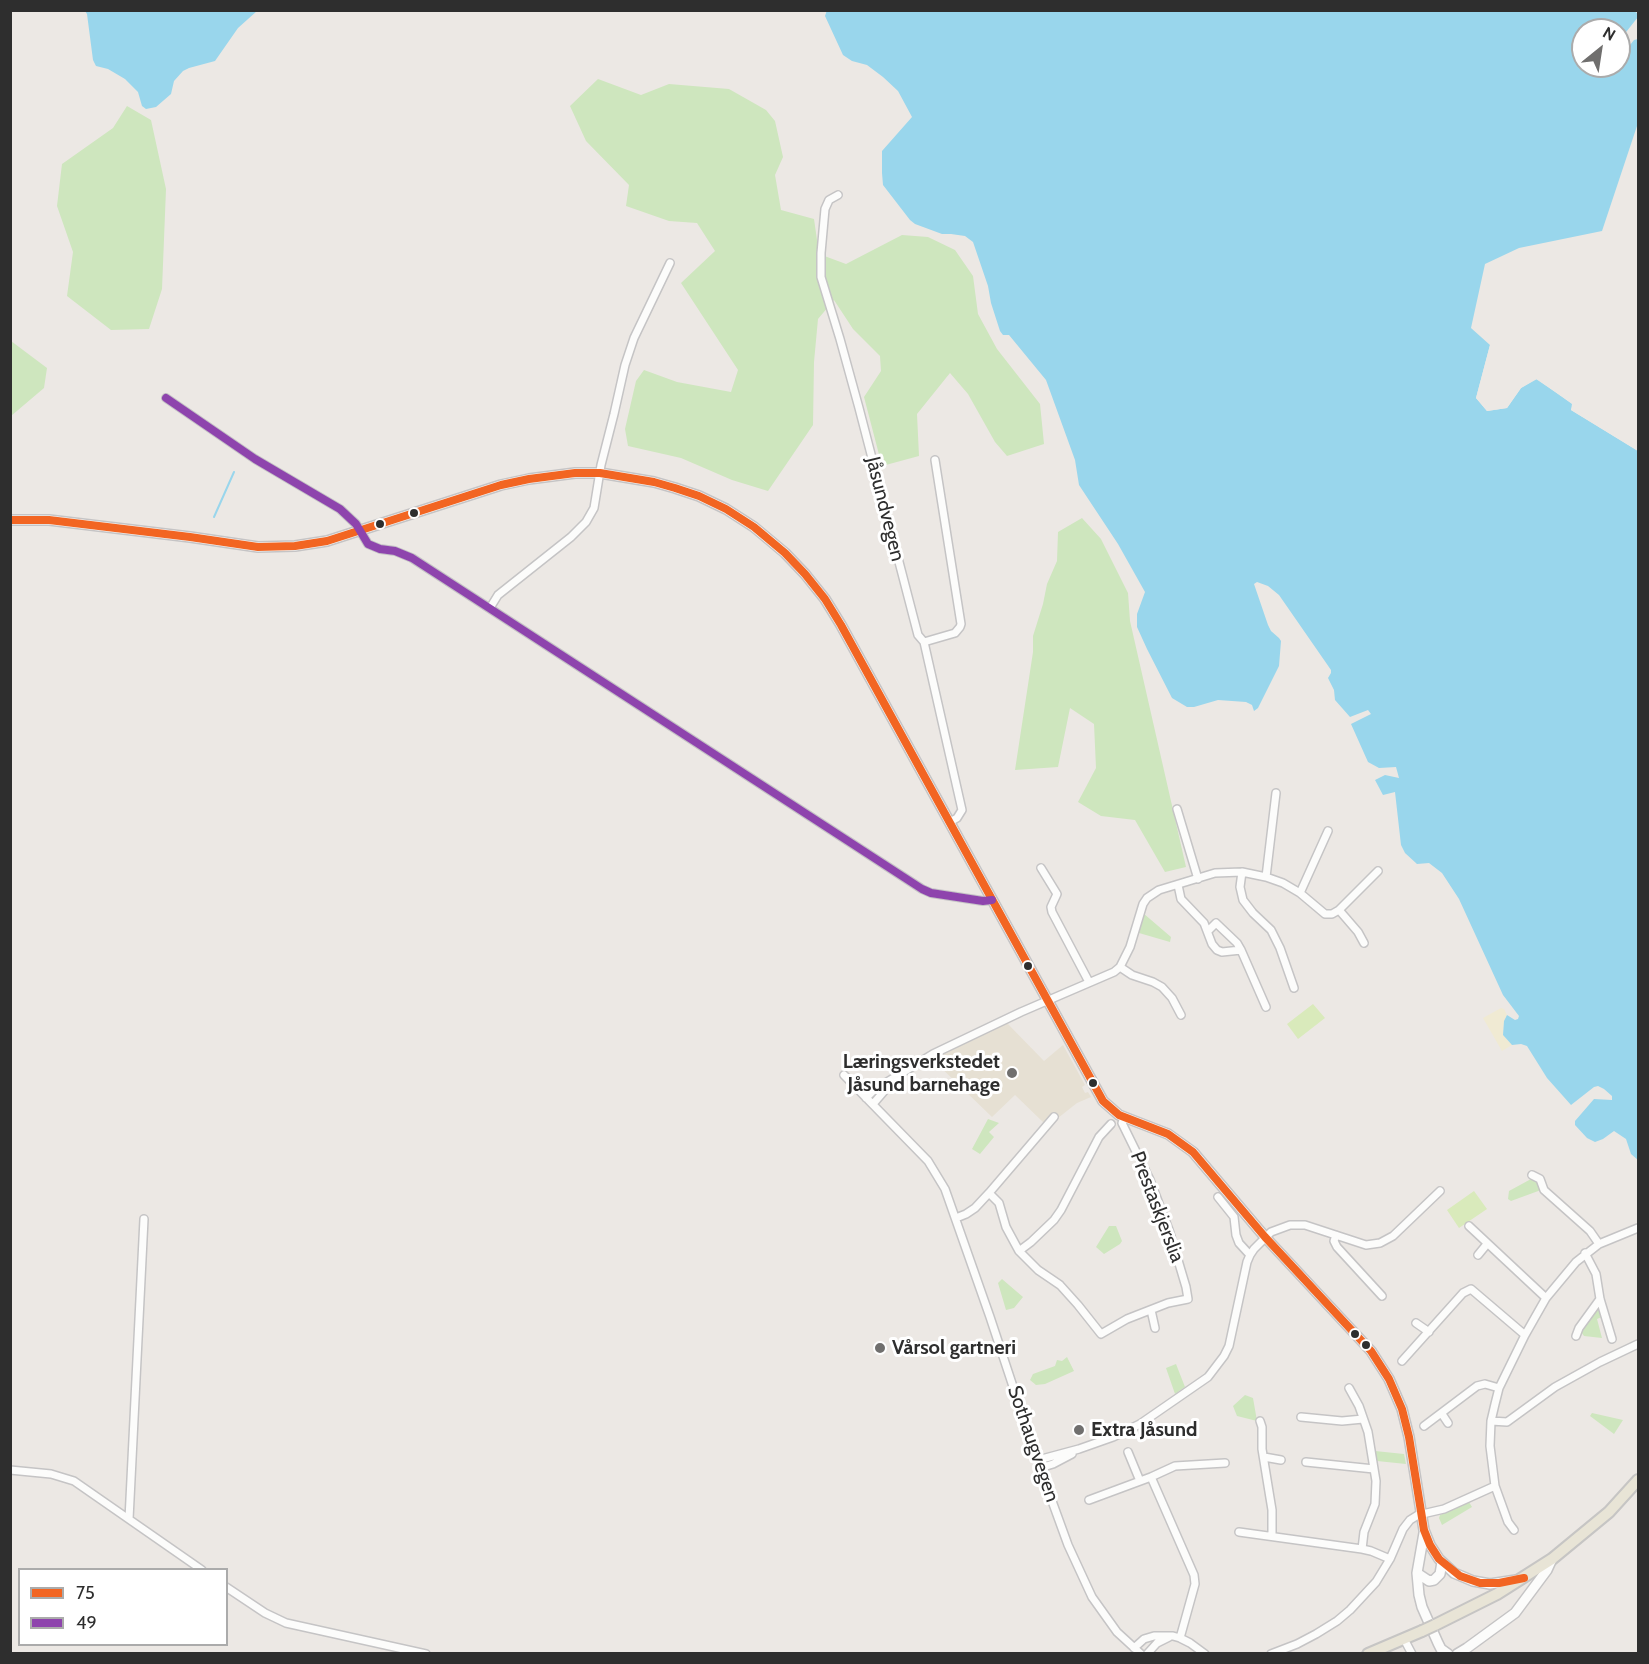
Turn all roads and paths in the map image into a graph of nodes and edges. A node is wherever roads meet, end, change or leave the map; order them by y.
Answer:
1 (838, 195) dead end
2 (670, 263) dead end
3 (166, 398) dead end
4 (934, 460) dead end
5 (600, 474) junction
6 (10, 520) edge
7 (360, 531) junction
8 (490, 609) junction
9 (924, 642) junction
10 (1276, 793) dead end
11 (1177, 809) dead end
12 (950, 822) junction
13 (1328, 831) dead end
14 (1041, 868) dead end
15 (1378, 871) dead end
16 (1242, 872) junction
17 (1266, 877) junction
18 (1198, 879) junction
19 (1178, 885) junction
20 (1300, 892) junction
21 (992, 900) junction
22 (1340, 910) junction
23 (1208, 932) junction
24 (1364, 943) dead end
25 (1241, 950) junction
26 (1120, 967) junction
27 (1089, 982) junction
28 (1294, 988) dead end
29 (1047, 1000) junction
30 (1266, 1007) dead end
31 (1181, 1015) dead end
32 (844, 1075) dead end
33 (898, 1076) junction
34 (866, 1098) junction
35 (873, 1104) junction
36 (1054, 1117) dead end
37 (1124, 1117) junction
38 (1111, 1124) dead end
39 (1532, 1175) dead end
40 (1440, 1191) dead end
41 (989, 1193) junction
42 (1218, 1197) dead end
43 (956, 1218) junction
44 (144, 1219) dead end
45 (1469, 1226) dead end
46 (1638, 1228) edge
47 (1336, 1235) junction
48 (1265, 1237) junction
49 (1487, 1244) junction
50 (1599, 1244) junction
51 (1019, 1251) junction
52 (1586, 1253) junction
53 (1250, 1255) junction
54 (1478, 1255) dead end
55 (1383, 1296) dead end
56 (1546, 1298) junction
57 (1600, 1299) junction
58 (1150, 1310) junction
59 (1416, 1323) dead end
60 (1155, 1328) dead end
61 (1429, 1332) junction
62 (1525, 1335) junction
63 (1576, 1336) dead end
64 (1612, 1339) dead end
65 (1638, 1344) edge
66 (1402, 1361) dead end
67 (1349, 1388) dead end
68 (1499, 1388) junction
69 (1442, 1414) junction
70 (1300, 1417) dead end
71 (1363, 1419) junction
72 (1260, 1420) dead end
73 (1491, 1421) junction
74 (1448, 1423) dead end
75 (1424, 1426) dead end
76 (1079, 1449) junction
77 (1128, 1452) dead end
78 (1264, 1457) junction
79 (1038, 1460) junction
80 (1281, 1460) dead end
81 (1306, 1462) dead end
82 (1225, 1463) dead end
83 (1040, 1468) junction
84 (1374, 1469) junction
85 (10, 1470) edge
86 (1151, 1477) junction
87 (1638, 1480) edge
88 (1140, 1481) junction
89 (1495, 1486) junction
90 (1089, 1500) dead end
91 (1422, 1515) junction
92 (129, 1519) junction
93 (1424, 1530) junction
94 (1514, 1530) dead end
95 (1239, 1532) dead end
96 (1272, 1536) junction
97 (1362, 1549) junction
98 (1390, 1559) junction
99 (1552, 1559) junction
100 (1442, 1562) junction
101 (201, 1568) edge
102 (1417, 1574) junction
103 (1524, 1578) junction
104 (228, 1588) edge
105 (1171, 1636) junction
106 (1180, 1638) junction
107 (1404, 1639) junction
108 (1134, 1648) junction
109 (426, 1653) edge
110 (1141, 1653) edge
111 (1147, 1653) edge
112 (1205, 1653) edge
113 (1271, 1653) edge
114 (1368, 1653) edge
115 (1412, 1653) edge
116 (1448, 1653) edge
117 (1457, 1653) edge

1 - 9 street, Jåsundvegen
2 - 5 street
3 - 7 street
4 - 9 street
5 - 7 main road
5 - 8 street
5 - 12 main road
6 - 7 main road
7 - 8 street
8 - 21 street
9 - 12 street, Jåsundvegen
10 - 17 street
11 - 18 street
12 - 21 main road
13 - 20 street
14 - 27 street
15 - 22 street
16 - 17 street
16 - 18 street
16 - 28 street
17 - 20 street
18 - 19 street
19 - 23 street
19 - 26 street
20 - 22 street
21 - 29 main road
22 - 24 street
23 - 25 street
23 - 25 street
25 - 30 street
26 - 27 street
26 - 31 street
27 - 29 street
29 - 33 street
29 - 37 main road
32 - 34 street, Sothaugvegen
33 - 34 street
33 - 35 street
34 - 35 street, Sothaugvegen
35 - 43 street, Sothaugvegen
36 - 41 street
37 - 48 main road
37 - 58 street, Prestaskjerslia
38 - 51 street
39 - 50 street
40 - 47 street
41 - 43 street
41 - 51 street
42 - 53 street
43 - 79 street, Sothaugvegen
44 - 92 street
45 - 49 street
46 - 50 street
47 - 48 street
47 - 55 street
48 - 53 street
48 - 91 main road
49 - 54 street
49 - 56 street
50 - 52 street
51 - 58 street
52 - 56 street
52 - 57 street
53 - 76 street
56 - 62 street
57 - 63 street
57 - 64 street
58 - 60 street
59 - 61 street
61 - 62 street
61 - 66 street
62 - 68 street
65 - 73 street
67 - 71 street
68 - 69 street
68 - 73 street
69 - 74 street
69 - 75 street
70 - 71 street
71 - 84 street
72 - 78 street
73 - 89 street
76 - 79 street
76 - 83 street
77 - 88 street
78 - 80 street
78 - 96 street
79 - 83 street, Sothaugvegen
81 - 84 street
82 - 86 street
83 - 108 street, Sothaugvegen
84 - 97 street
85 - 92 street
86 - 88 street
86 - 106 street
87 - 99 main road
88 - 90 street
89 - 91 street
89 - 94 street
91 - 93 main road
91 - 98 street
92 - 101 street
93 - 100 main road
93 - 102 main road
95 - 96 street
96 - 97 street
97 - 98 street
98 - 113 street
99 - 103 main road
99 - 117 main road
100 - 102 main road
100 - 103 main road
102 - 116 main road
103 - 107 main road, bridge
104 - 109 street
105 - 106 street
105 - 108 street
105 - 111 street
106 - 112 street
107 - 114 main road
107 - 115 street
108 - 110 street, Sothaugvegen

